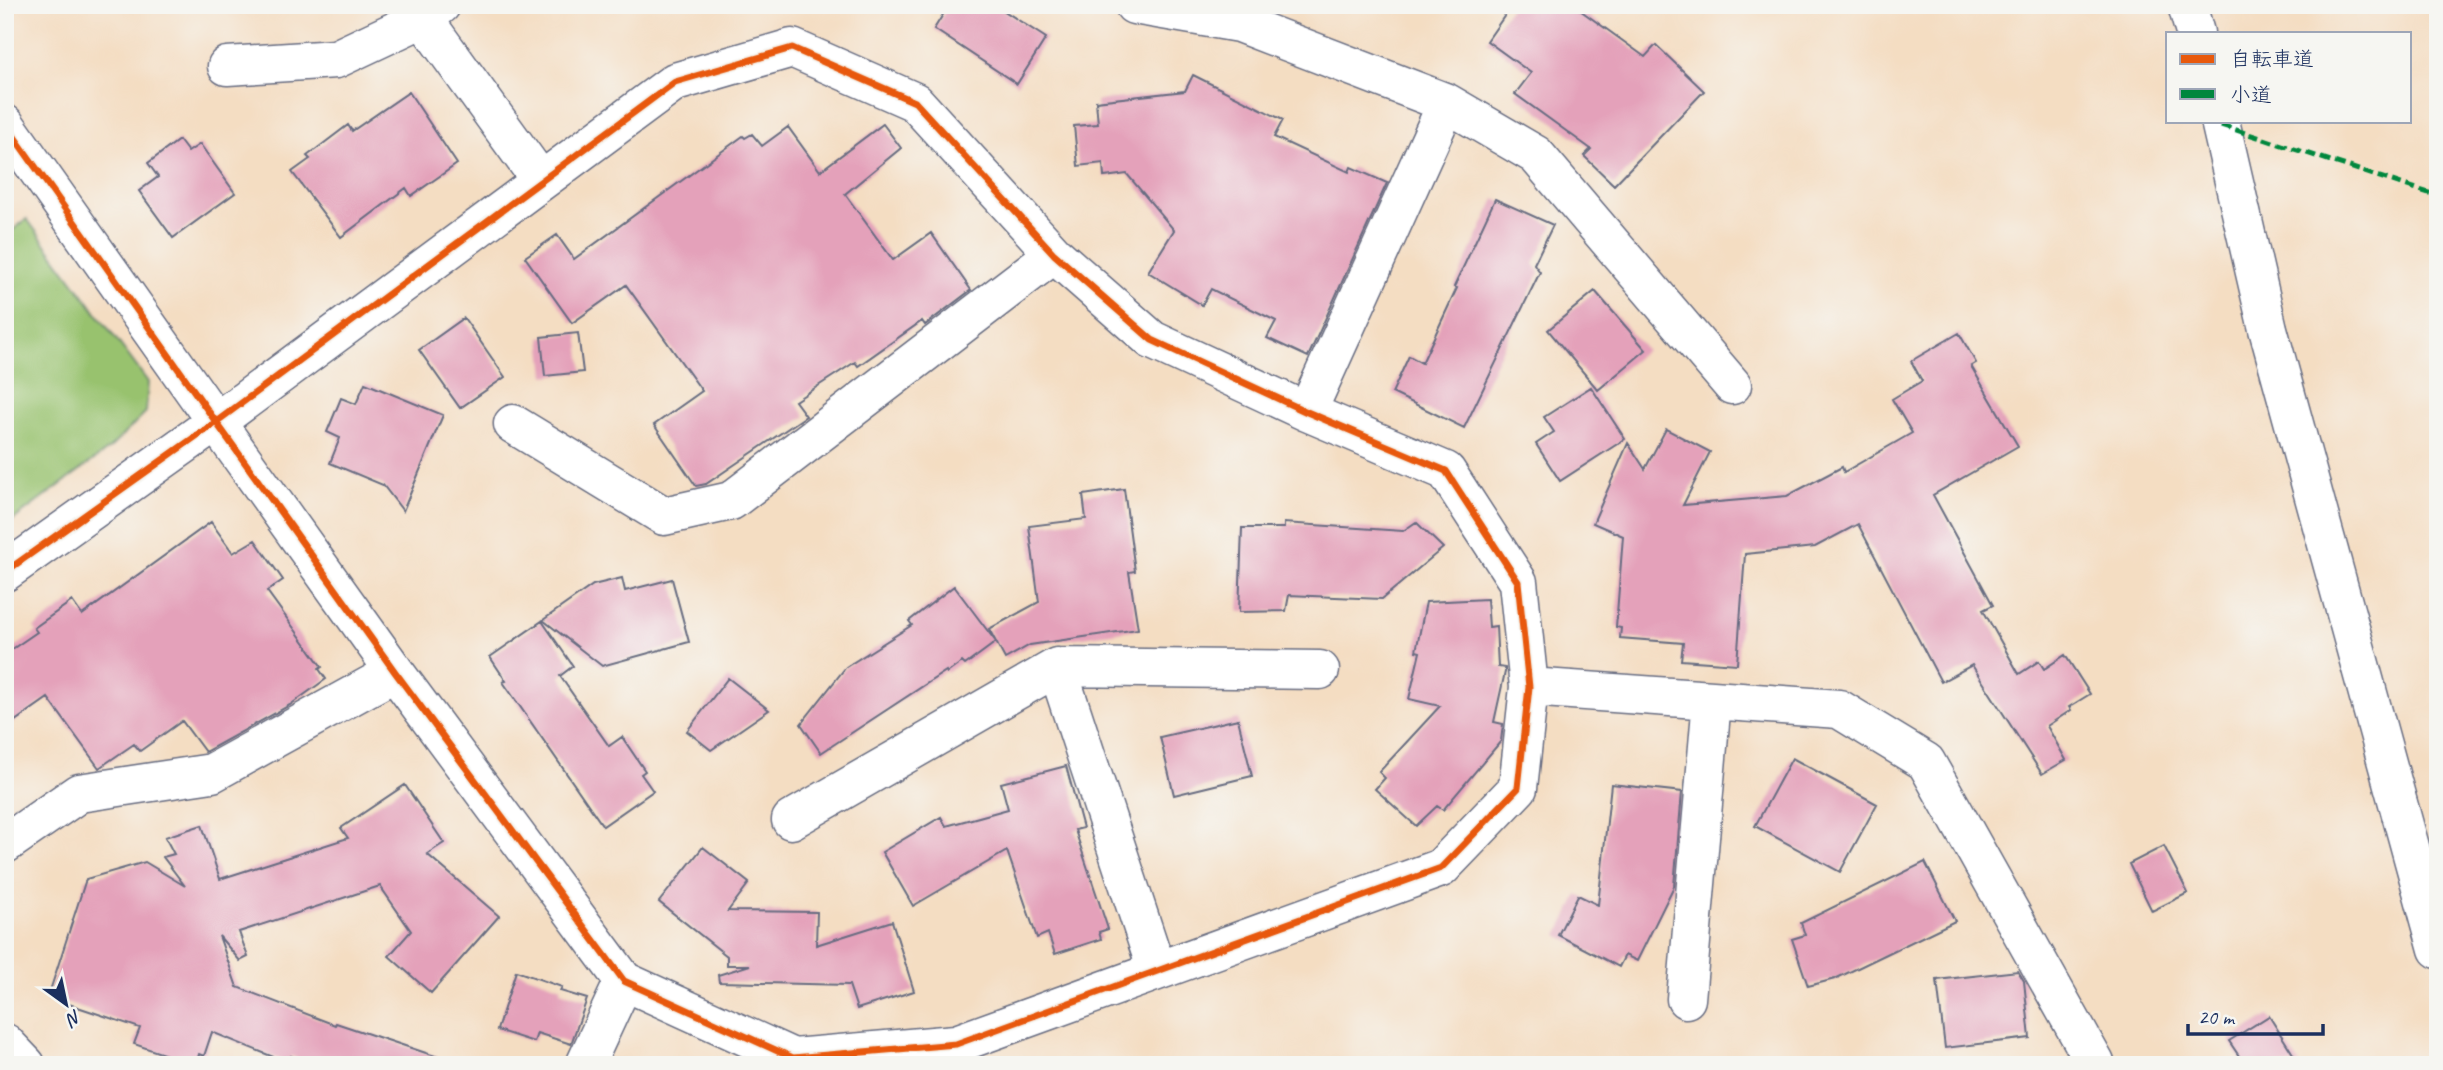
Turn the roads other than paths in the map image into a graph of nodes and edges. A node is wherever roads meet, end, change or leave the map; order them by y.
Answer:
1 (1134, 5) edge
2 (2187, 5) edge
3 (432, 12) edge
4 (2195, 32) edge
5 (228, 66) dead end
6 (1447, 103) junction
7 (2220, 122) edge
8 (5, 124) edge
9 (541, 181) junction
10 (1054, 254) junction
11 (1732, 385) dead end
12 (1307, 412) junction
13 (216, 422) junction
14 (513, 424) dead end
15 (5, 572) edge
16 (1057, 667) junction
17 (1320, 670) dead end
18 (395, 672) junction
19 (1529, 687) junction
20 (1712, 700) junction
21 (791, 820) dead end
22 (5, 844) edge
23 (2438, 949) edge
24 (1157, 971) junction
25 (624, 981) junction
26 (1686, 999) dead end
27 (5, 1043) edge
28 (2095, 1063) dead end
29 (26, 1065) edge
30 (585, 1065) edge

1 - 6 street
2 - 4 street
3 - 5 street
3 - 9 street
6 - 11 street
6 - 12 street
7 - 23 street
8 - 13 street
9 - 10 street
9 - 13 street
10 - 12 street
10 - 14 street
12 - 19 street
13 - 15 street
13 - 18 street
16 - 17 street
16 - 21 street
16 - 24 street
18 - 22 street
18 - 25 street
19 - 20 street
19 - 24 street
20 - 26 street
20 - 28 street
24 - 25 street
25 - 30 street
27 - 29 street

